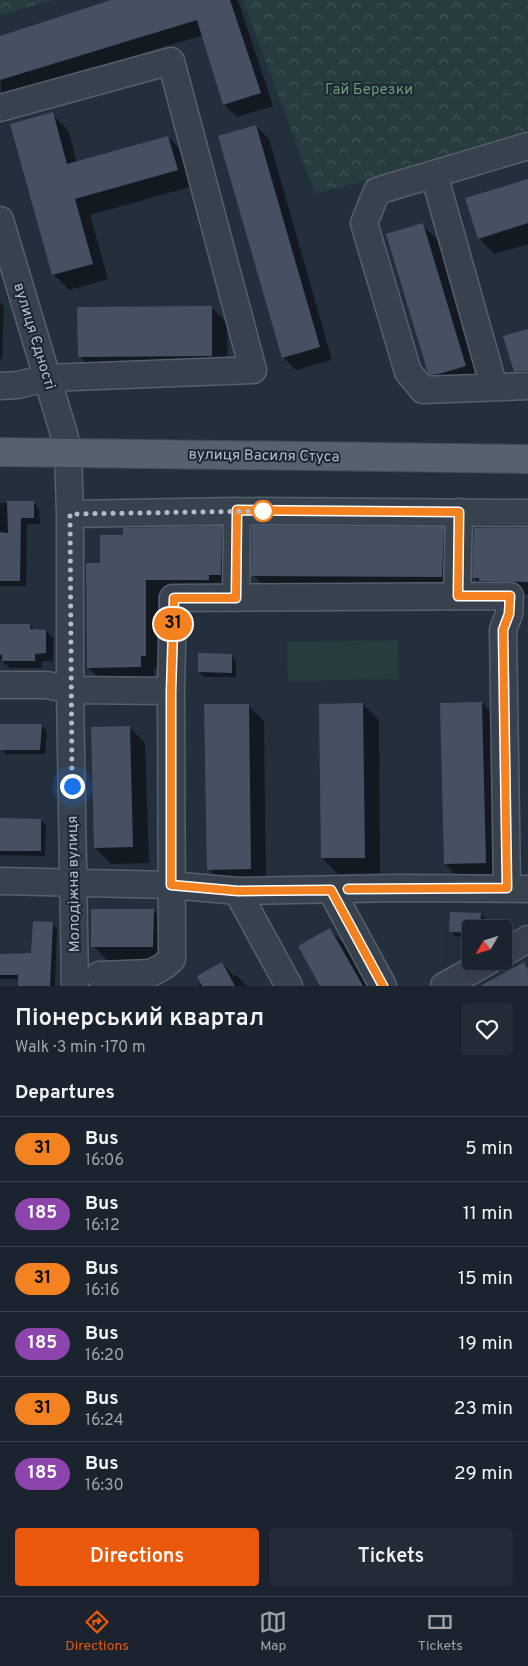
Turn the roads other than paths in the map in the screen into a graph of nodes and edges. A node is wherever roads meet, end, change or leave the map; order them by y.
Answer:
1 (0, 108) edge
2 (528, 146) edge
3 (434, 174) junction
4 (0, 220) edge
5 (47, 378) junction
6 (0, 386) edge
7 (528, 386) edge
8 (494, 387) junction
9 (0, 452) edge
10 (68, 452) junction
11 (528, 459) edge
12 (237, 510) junction
13 (459, 512) junction
14 (528, 513) edge
15 (70, 514) junction
16 (458, 596) junction
17 (236, 598) junction
18 (0, 685) edge
19 (70, 690) junction
20 (171, 691) junction
21 (0, 881) edge
22 (73, 882) junction
23 (171, 885) junction
24 (517, 889) edge
25 (331, 890) junction
26 (238, 891) junction
27 (528, 939) edge
28 (512, 948) edge
29 (473, 970) edge
30 (99, 975) dead end
31 (75, 986) edge
32 (288, 986) edge
33 (383, 986) edge
34 (444, 986) edge

1 - 5 street
2 - 3 street
3 - 8 street
3 - 8 street
4 - 5 street, вулиця Єдності
5 - 6 street
5 - 10 street, вулиця Єдності
7 - 8 street
9 - 10 main road, вулиця Василя Стуса
10 - 11 main road, вулиця Василя Стуса
10 - 15 street, Молодіжна вулиця
12 - 13 street
12 - 15 street
12 - 17 street
13 - 14 street
13 - 16 street
15 - 19 street, Молодіжна вулиця
16 - 17 street
16 - 24 street
17 - 20 street
18 - 19 street
19 - 20 street
19 - 22 street, Молодіжна вулиця
20 - 23 street
21 - 22 street
22 - 23 street
22 - 31 street, Молодіжна вулиця
23 - 26 street
23 - 30 street
24 - 25 street
25 - 26 street
25 - 33 street
26 - 32 street
27 - 28 street
29 - 34 street

